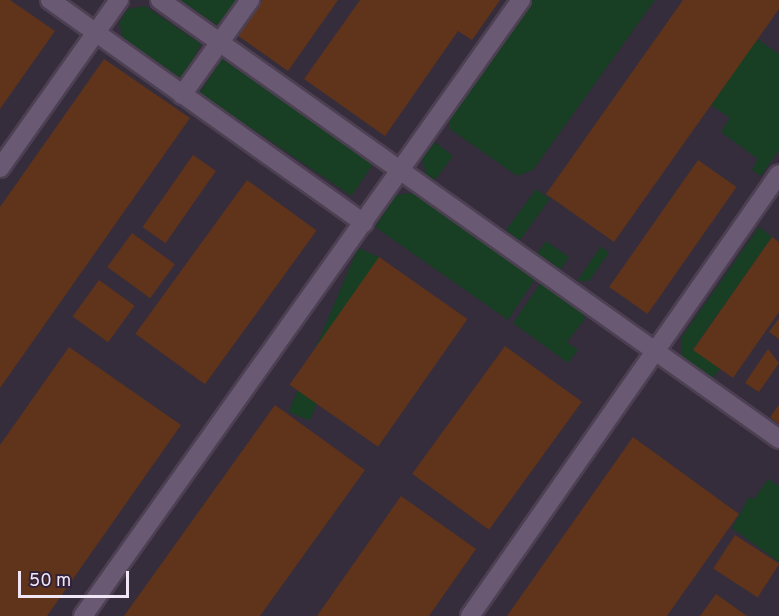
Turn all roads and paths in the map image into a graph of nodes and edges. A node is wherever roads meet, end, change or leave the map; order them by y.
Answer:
1 (50, 0) edge
2 (119, 0) edge
3 (160, 0) edge
4 (250, 0) edge
5 (521, 0) edge
6 (96, 33) junction
7 (220, 43) junction
8 (182, 95) junction
9 (0, 168) edge
10 (401, 171) junction
11 (779, 174) edge
12 (363, 223) junction
13 (656, 352) junction
14 (779, 439) edge
15 (83, 616) edge
16 (470, 616) edge

1 - 6 lane
2 - 6 lane
3 - 7 lane
4 - 7 lane
5 - 10 lane
6 - 8 lane
6 - 9 lane
7 - 8 lane
7 - 10 lane
8 - 12 lane
10 - 12 lane
10 - 13 lane
11 - 13 lane
12 - 15 lane
13 - 14 lane
13 - 16 lane

